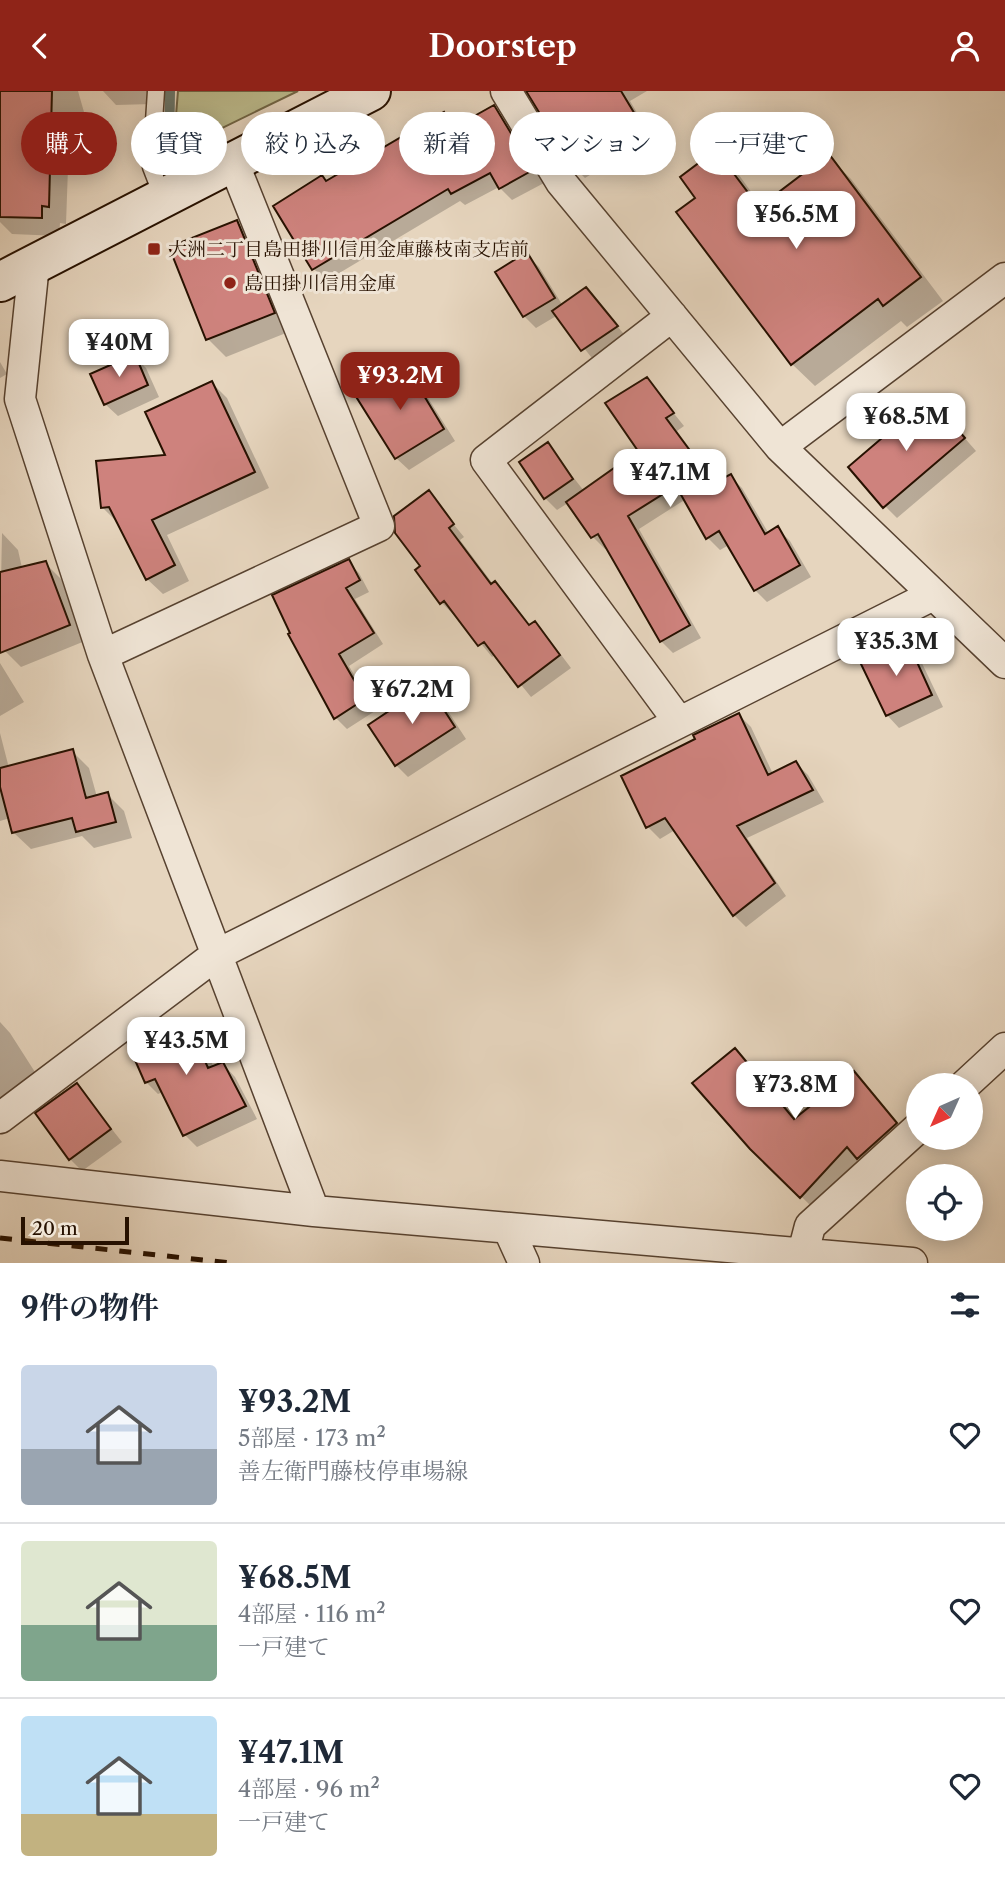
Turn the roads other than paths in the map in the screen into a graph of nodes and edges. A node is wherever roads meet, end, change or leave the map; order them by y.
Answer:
1 (156, 91) edge
2 (371, 91) edge
3 (506, 91) edge
4 (233, 162) junction
5 (163, 198) junction
6 (34, 264) junction
7 (1005, 278) edge
8 (0, 282) edge
9 (673, 316) junction
10 (780, 447) junction
11 (933, 595) junction
12 (103, 655) junction
13 (1005, 663) edge
14 (680, 722) junction
15 (216, 955) junction
16 (1005, 1048) edge
17 (978, 1073) edge
18 (0, 1118) edge
19 (906, 1139) edge
20 (0, 1175) edge
21 (314, 1210) junction
22 (508, 1228) junction
23 (803, 1253) junction
24 (524, 1263) edge
25 (912, 1263) edge

1 - 5 lane
2 - 4 main road
3 - 9 street
4 - 5 main road
4 - 12 street
5 - 6 main road
6 - 8 main road
6 - 12 street
7 - 10 street
9 - 10 street
9 - 14 street
10 - 11 street
11 - 13 street
11 - 14 street
12 - 15 street
14 - 15 street
15 - 18 street
15 - 21 street
16 - 17 street
19 - 23 street
20 - 21 street
21 - 22 street
22 - 23 street
22 - 24 street
23 - 25 street

